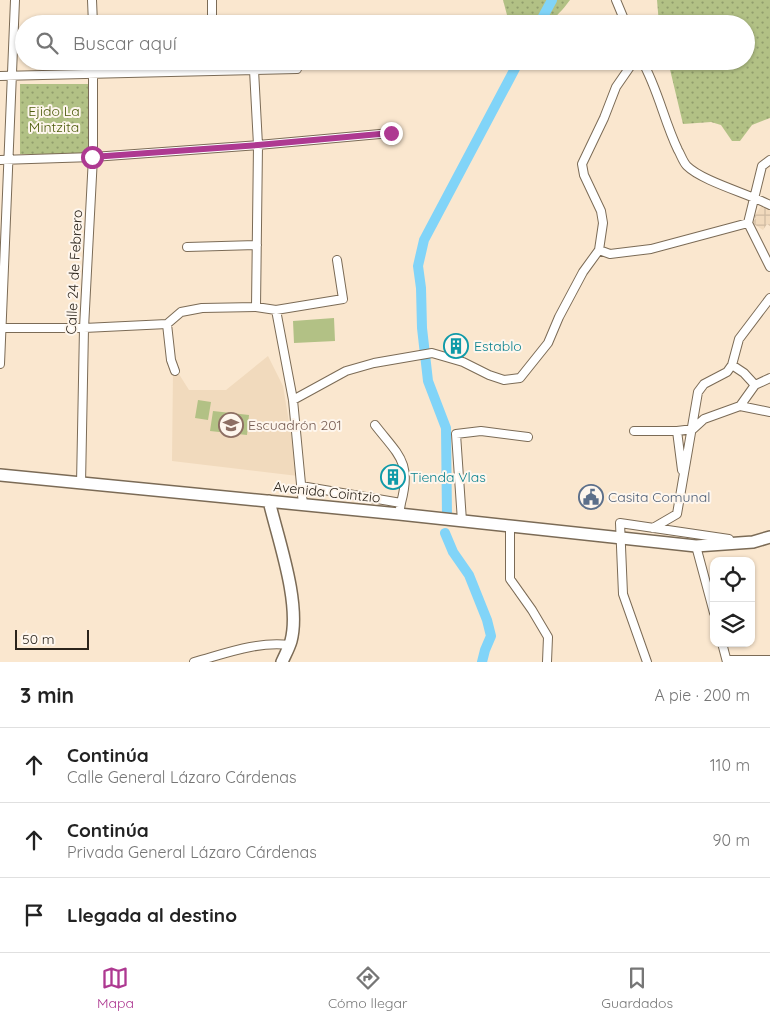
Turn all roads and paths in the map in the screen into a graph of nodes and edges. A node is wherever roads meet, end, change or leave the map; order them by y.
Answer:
1 (15, 0) edge
2 (92, 0) edge
3 (212, 0) edge
4 (616, 0) edge
5 (93, 15) edge
6 (212, 15) edge
7 (622, 15) edge
8 (94, 70) edge
9 (254, 70) joint
10 (628, 70) edge
11 (647, 70) edge
12 (212, 71) joint
13 (94, 75) junction
14 (0, 76) edge
15 (12, 76) junction
16 (391, 133) dead end
17 (258, 145) junction
18 (92, 157) junction
19 (4, 160) edge
20 (770, 160) edge
21 (754, 197) junction
22 (770, 205) edge
23 (748, 223) junction
24 (257, 245) junction
25 (187, 247) dead end
26 (599, 250) junction
27 (337, 260) dead end
28 (770, 267) edge
29 (770, 298) edge
30 (256, 307) junction
31 (276, 310) junction
32 (167, 324) junction
33 (1, 328) edge
34 (84, 328) junction
35 (0, 364) edge
36 (732, 365) junction
37 (175, 371) dead end
38 (770, 378) edge
39 (755, 385) junction
40 (293, 400) junction
41 (740, 406) junction
42 (770, 412) edge
43 (375, 425) dead end
44 (693, 429) junction
45 (676, 430) junction
46 (634, 431) dead end
47 (528, 437) dead end
48 (0, 475) edge
49 (683, 476) junction
50 (81, 484) junction
51 (301, 486) junction
52 (269, 501) junction
53 (303, 505) junction
54 (400, 508) junction
55 (462, 521) junction
56 (510, 526) junction
57 (653, 528) junction
58 (770, 537) edge
59 (620, 538) junction
60 (752, 542) junction
61 (696, 546) junction
62 (711, 602) edge
63 (289, 645) junction
64 (723, 647) edge
65 (770, 660) edge
66 (727, 661) edge
67 (194, 662) edge
68 (282, 662) edge
69 (547, 662) edge
70 (647, 662) edge

1 - 15 street
2 - 5 street
3 - 6 street
4 - 7 street
8 - 13 street, Calle 24 de Febrero
9 - 12 street
9 - 17 street
10 - 26 street
11 - 21 street
12 - 13 street
13 - 15 street
13 - 18 street, Calle 24 de Febrero
14 - 15 street
15 - 19 street
16 - 17 street
17 - 18 street
17 - 24 street
18 - 19 street
18 - 34 street, Calle 24 de Febrero
19 - 33 street
20 - 21 street
21 - 22 street
21 - 23 street
23 - 26 street
23 - 28 street
24 - 25 street
24 - 30 street
26 - 40 street
27 - 31 street
29 - 36 street
30 - 31 street
30 - 32 street
31 - 40 street
32 - 34 street
32 - 37 street
33 - 34 street
33 - 35 street
34 - 50 street, Calle 24 de Febrero
36 - 39 street
36 - 44 street
38 - 39 street
39 - 41 street
40 - 51 street
41 - 42 street
41 - 44 street
43 - 54 street
44 - 45 street
44 - 49 street
45 - 46 street
45 - 49 street
47 - 55 street
48 - 50 main road, Avenida Cointzio
49 - 57 street
50 - 52 main road, Avenida Cointzio
51 - 53 street
51 - 54 street
52 - 53 main road, Avenida Cointzio
52 - 63 main road
53 - 54 main road, Avenida Cointzio
54 - 55 main road, Avenida Cointzio
55 - 56 main road, Avenida Cointzio
56 - 59 main road, Avenida Cointzio
56 - 69 street
57 - 59 street
57 - 60 street
58 - 60 main road, Avenida Cointzio
59 - 61 main road, Avenida Cointzio
59 - 70 street
60 - 61 main road, Avenida Cointzio
61 - 62 street
63 - 67 street
63 - 68 main road
64 - 66 street
65 - 66 street

